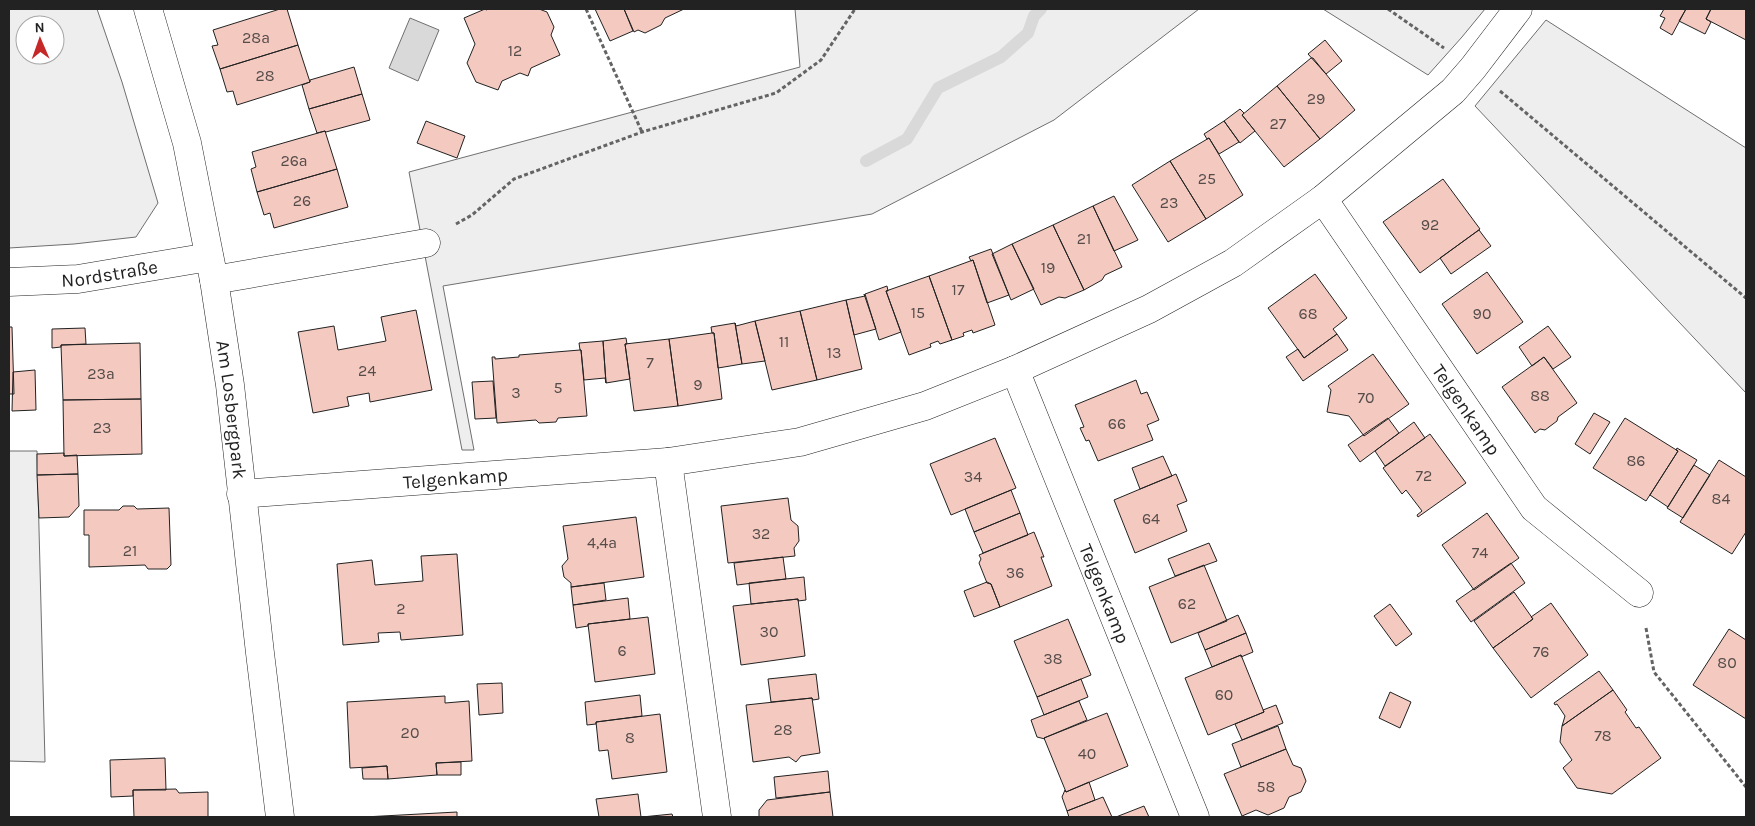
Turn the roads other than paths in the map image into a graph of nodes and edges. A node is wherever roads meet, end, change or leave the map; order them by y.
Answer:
1 (148, 9) edge
2 (1518, 9) edge
3 (1323, 199) junction
4 (426, 243) road end
5 (211, 269) junction
6 (9, 282) edge
7 (1015, 370) junction
8 (668, 462) junction
9 (241, 494) junction
10 (1639, 593) road end
11 (280, 817) edge
12 (717, 817) edge
13 (1195, 817) edge

1 - 5 street, Am Losbergpark
2 - 3 street, Telgenkamp
3 - 7 street, Telgenkamp
3 - 10 street, Telgenkamp
4 - 5 street, Nordstraße
5 - 6 street, Nordstraße
5 - 9 street, Am Losbergpark
7 - 8 street, Telgenkamp
7 - 13 street, Telgenkamp
8 - 9 street, Telgenkamp
8 - 12 street
9 - 11 street, Am Losbergpark

